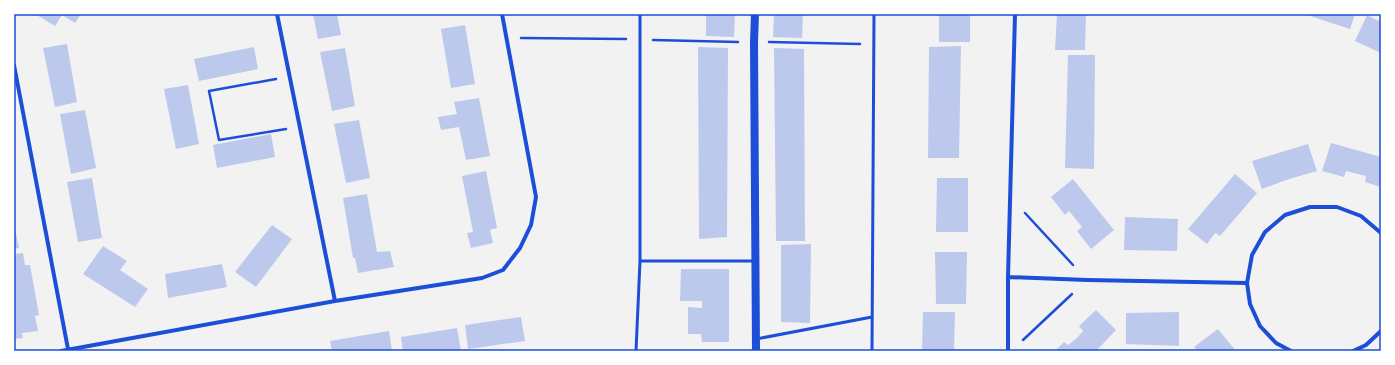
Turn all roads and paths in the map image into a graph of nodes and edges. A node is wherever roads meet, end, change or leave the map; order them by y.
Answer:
1 (277, 14) edge
2 (502, 14) edge
3 (640, 14) edge
4 (755, 14) edge
5 (874, 14) edge
6 (1015, 14) edge
7 (754, 42) junction
8 (873, 44) junction
9 (14, 65) edge
10 (289, 77) junction
11 (300, 127) junction
12 (1381, 233) edge
13 (640, 261) junction
14 (756, 261) junction
15 (1008, 277) junction
16 (1246, 283) junction
17 (335, 301) junction
18 (872, 317) junction
19 (1381, 331) edge
20 (756, 339) junction
21 (68, 349) junction
22 (61, 351) edge
23 (636, 351) edge
24 (756, 351) edge
25 (872, 351) edge
26 (1008, 351) edge
27 (1291, 351) edge
28 (1354, 351) edge

1 - 10 street
2 - 17 street
3 - 13 lane
4 - 7 main road
5 - 8 lane
6 - 15 street
7 - 8 path
7 - 14 main road
8 - 18 lane
9 - 21 street
10 - 11 street
10 - 11 path
11 - 17 street
12 - 16 street
13 - 14 lane
13 - 23 lane
14 - 20 main road
15 - 16 street
15 - 26 street
16 - 27 street
17 - 21 street
18 - 20 lane
18 - 25 lane
19 - 28 street
20 - 24 main road
21 - 22 street

